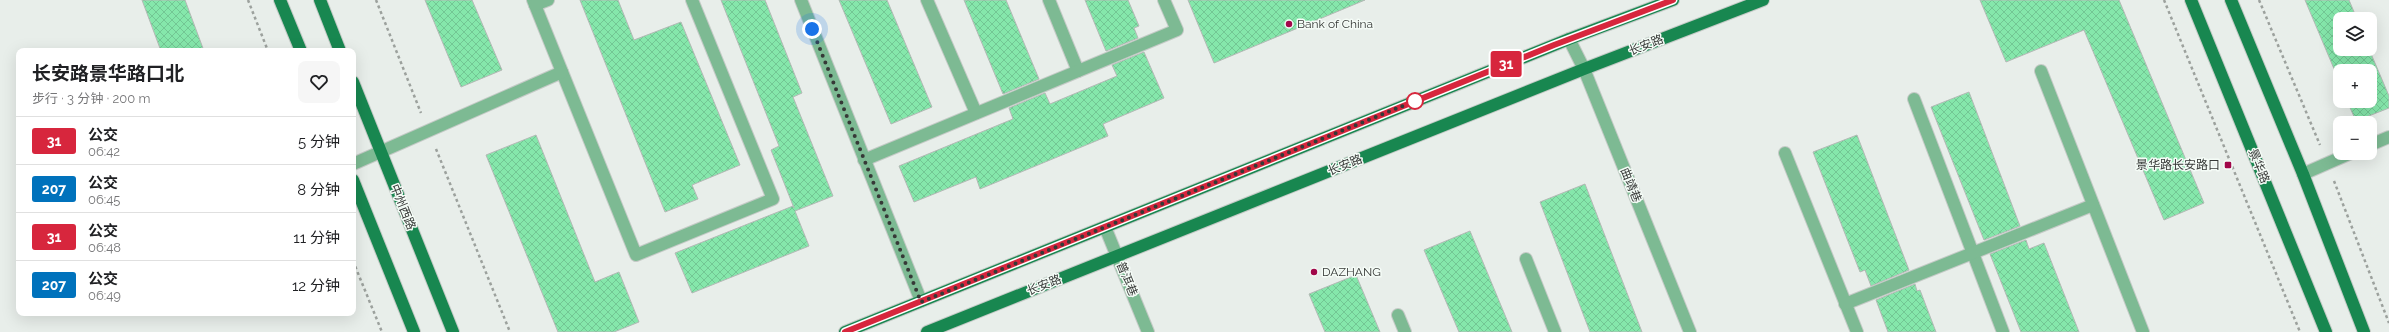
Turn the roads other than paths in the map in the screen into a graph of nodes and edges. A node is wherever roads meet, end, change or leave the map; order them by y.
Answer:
1 (280, 0) edge
2 (320, 0) edge
3 (548, 0) edge
4 (692, 0) edge
5 (800, 0) edge
6 (928, 0) edge
7 (1049, 0) edge
8 (1164, 0) edge
9 (1673, 0) edge
10 (1763, 0) edge
11 (2191, 0) edge
12 (2231, 0) edge
13 (534, 3) edge
14 (1569, 39) junction
15 (300, 48) edge
16 (339, 48) edge
17 (1584, 69) junction
18 (1078, 71) junction
19 (2041, 71) dead end
20 (562, 72) junction
21 (356, 90) edge
22 (1914, 99) dead end
23 (976, 113) junction
24 (2389, 137) edge
25 (2377, 142) edge
26 (381, 152) junction
27 (1784, 153) dead end
28 (864, 160) junction
29 (2335, 160) edge
30 (356, 163) edge
31 (2303, 174) junction
32 (356, 187) edge
33 (2093, 205) junction
34 (1105, 227) junction
35 (1973, 253) junction
36 (1118, 256) junction
37 (1526, 259) dead end
38 (921, 302) junction
39 (1846, 304) junction
40 (1398, 315) dead end
41 (414, 332) edge
42 (453, 332) edge
43 (845, 332) edge
44 (927, 332) edge
45 (1148, 332) edge
46 (1405, 332) edge
47 (1555, 332) edge
48 (1690, 332) edge
49 (1857, 332) edge
50 (2003, 332) edge
51 (2144, 332) edge
52 (2326, 332) edge
53 (2364, 332) edge

1 - 15 main road
2 - 16 main road
3 - 13 lane
4 - 20 lane
5 - 28 lane
6 - 23 lane
7 - 18 lane
8 - 18 lane
9 - 14 main road
10 - 17 main road, 长安路
11 - 52 main road, 景华路
12 - 31 main road
13 - 20 lane
14 - 17 lane, 曲靖巷
14 - 34 main road
17 - 36 main road, 长安路
17 - 48 lane, 曲靖巷
18 - 23 lane
19 - 33 lane
20 - 26 lane
21 - 26 main road, 中州西路
22 - 35 lane
23 - 28 lane
24 - 25 lane
26 - 30 lane
26 - 42 main road, 中州西路
27 - 39 lane
28 - 38 lane
29 - 31 lane
31 - 53 main road
32 - 41 main road
33 - 35 lane
33 - 51 lane
34 - 36 lane, 普洱巷
34 - 38 main road
35 - 39 lane
35 - 50 lane
36 - 44 main road, 长安路
36 - 45 lane, 普洱巷
37 - 47 lane
38 - 43 main road
39 - 49 lane
40 - 46 lane

